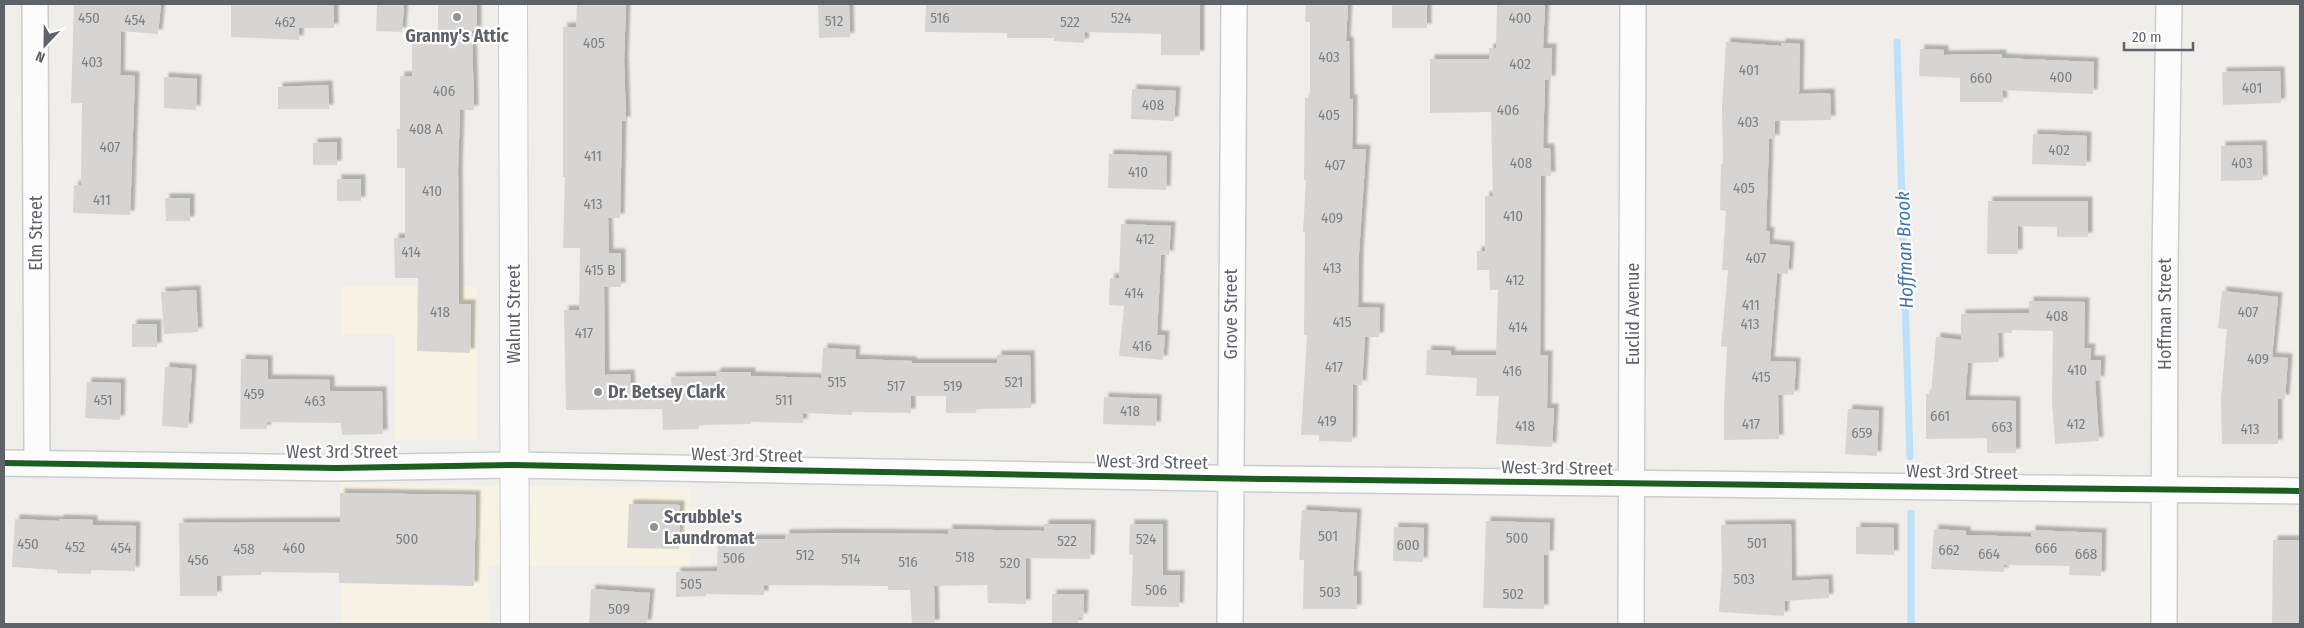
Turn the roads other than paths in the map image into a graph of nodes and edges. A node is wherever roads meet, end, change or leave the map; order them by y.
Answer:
1 (35, 4) edge
2 (513, 4) edge
3 (1234, 4) edge
4 (1633, 4) edge
5 (2169, 4) edge
6 (4, 463) edge
7 (36, 463) junction
8 (514, 465) junction
9 (1230, 478) junction
10 (1633, 484) junction
11 (2164, 490) junction
12 (2300, 491) edge
13 (515, 624) edge
14 (1230, 624) edge
15 (1631, 624) edge
16 (2164, 624) edge

1 - 7 street, Elm Street
2 - 8 street, Walnut Street
3 - 9 street, Grove Street
4 - 10 street, Euclid Avenue
5 - 11 street, Hoffman Street
6 - 7 street, West 3rd Street
7 - 8 street, West 3rd Street
8 - 9 street, West 3rd Street
8 - 13 street, Walnut Street
9 - 10 street, West 3rd Street
9 - 14 street, Grove Street
10 - 11 street, West 3rd Street
10 - 15 street, Euclid Avenue
11 - 12 street, West 3rd Street
11 - 16 street, Hoffman Street

